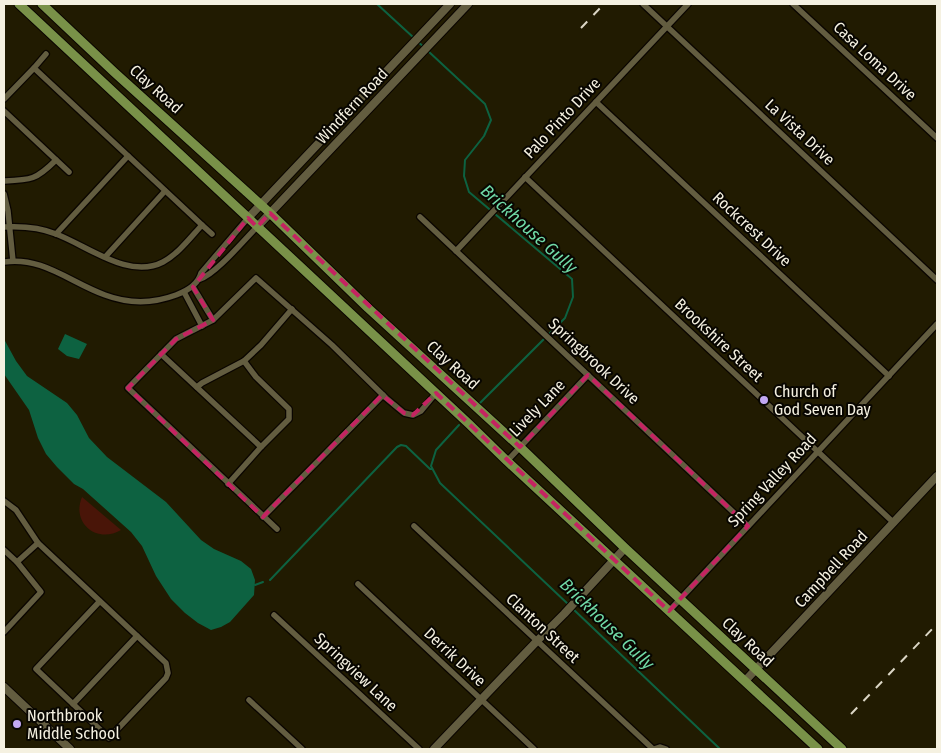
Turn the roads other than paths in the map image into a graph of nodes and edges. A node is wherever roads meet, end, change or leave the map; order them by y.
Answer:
1 (19, 4) edge
2 (42, 4) edge
3 (450, 4) edge
4 (468, 4) edge
5 (643, 4) edge
6 (688, 4) edge
7 (793, 4) edge
8 (667, 26) junction
9 (407, 49) junction
10 (46, 54) dead end
11 (412, 63) junction
12 (34, 68) junction
13 (114, 72) junction
14 (103, 82) junction
15 (4, 99) edge
16 (596, 102) junction
17 (4, 111) edge
18 (345, 116) junction
19 (354, 124) junction
20 (937, 138) edge
21 (128, 156) junction
22 (56, 160) junction
23 (69, 172) dead end
24 (525, 177) junction
25 (4, 181) edge
26 (165, 192) junction
27 (4, 194) edge
28 (260, 204) junction
29 (270, 213) junction
30 (420, 217) dead end
31 (248, 218) junction
32 (202, 225) junction
33 (6, 227) edge
34 (257, 227) junction
35 (56, 234) junction
36 (212, 234) dead end
37 (11, 243) junction
38 (4, 244) edge
39 (456, 251) junction
40 (106, 256) junction
41 (4, 262) edge
42 (13, 262) junction
43 (200, 279) junction
44 (937, 280) edge
45 (193, 286) junction
46 (184, 292) junction
47 (368, 308) junction
48 (292, 309) junction
49 (356, 318) junction
50 (213, 320) junction
51 (937, 324) edge
52 (202, 326) junction
53 (161, 354) junction
54 (244, 361) junction
55 (588, 375) junction
56 (889, 376) junction
57 (197, 388) junction
58 (436, 393) junction
59 (382, 395) junction
60 (261, 446) junction
61 (520, 447) junction
62 (818, 452) junction
63 (507, 461) junction
64 (937, 476) edge
65 (228, 484) junction
66 (4, 501) edge
67 (264, 517) junction
68 (894, 523) junction
69 (414, 526) dead end
70 (748, 526) junction
71 (277, 529) dead end
72 (38, 544) junction
73 (624, 548) junction
74 (4, 550) edge
75 (613, 560) junction
76 (16, 562) junction
77 (358, 584) dead end
78 (680, 599) junction
79 (100, 601) junction
80 (668, 610) junction
81 (274, 615) dead end
82 (4, 632) edge
83 (137, 636) junction
84 (537, 641) junction
85 (756, 669) junction
86 (745, 681) junction
87 (4, 687) edge
88 (249, 700) dead end
89 (481, 700) junction
90 (73, 704) junction
91 (819, 728) junction
92 (805, 737) junction
93 (70, 749) edge
94 (302, 749) edge
95 (419, 749) edge
96 (434, 749) edge
97 (534, 749) edge
98 (654, 749) edge
99 (666, 749) edge
100 (818, 749) edge
101 (842, 749) edge

1 - 14 main road, Clay Road
2 - 13 main road, Clay Road
3 - 9 street, Windfern Road
4 - 11 street, Windfern Road
5 - 8 street, La Vista Drive
6 - 8 street, Palo Pinto Drive
7 - 20 street, Casa Loma Drive
8 - 16 street, Palo Pinto Drive
8 - 44 street, La Vista Drive
9 - 11 street
9 - 18 street, Windfern Road
10 - 12 street
11 - 19 street, Windfern Road
12 - 15 street
12 - 21 street
13 - 14 main road
13 - 28 main road, Clay Road
14 - 31 main road, Clay Road
16 - 24 street, Palo Pinto Drive
16 - 56 street, Rockcrest Drive
17 - 22 street
18 - 19 street
18 - 28 street, Windfern Road
19 - 29 street, Windfern Road
21 - 26 street
21 - 35 street
22 - 23 street
22 - 25 street
24 - 39 street, Palo Pinto Drive
24 - 62 street, Brookshire Street
26 - 32 street
26 - 40 street
27 - 33 street
28 - 29 main road, Clay Road
28 - 31 street, Windfern Road
29 - 34 street, Windfern Road
29 - 47 main road, Clay Road
30 - 39 street, Springbrook Drive
31 - 34 main road, Clay Road
31 - 43 street
32 - 36 street
32 - 40 street
33 - 35 street
33 - 37 street
34 - 43 street
34 - 49 main road, Clay Road
35 - 40 street
37 - 38 street
37 - 42 street
39 - 55 street, Springbrook Drive
41 - 42 street
42 - 46 street
43 - 45 street
45 - 46 street
45 - 50 street
46 - 52 street
47 - 49 main road
47 - 61 main road, Clay Road
48 - 50 street
48 - 54 street
48 - 59 street
49 - 58 main road, Clay Road
50 - 52 street
51 - 56 street, Spring Valley Road
52 - 53 street
53 - 57 street
53 - 65 street
54 - 57 street
54 - 60 street
55 - 61 street, Lively Lane
55 - 70 street, Springbrook Drive
56 - 62 street, Spring Valley Road
57 - 60 street
58 - 59 street
58 - 63 main road, Clay Road
59 - 67 street
60 - 65 street
61 - 63 street, Lively Lane
61 - 73 main road, Clay Road
62 - 68 street, Brookshire Street
62 - 70 street, Spring Valley Road
63 - 75 main road, Clay Road
64 - 68 street, Campbell Road
65 - 67 street
66 - 72 street
67 - 71 street
68 - 85 street, Campbell Road
69 - 84 street, Clanton Street
70 - 78 street, Spring Valley Road
72 - 76 street
72 - 79 street
73 - 75 street
73 - 78 main road, Clay Road
74 - 76 street
75 - 80 main road, Clay Road
75 - 84 street
76 - 82 street
77 - 89 street, Derrik Drive
78 - 80 street, Spring Valley Road
78 - 85 main road, Clay Road
79 - 83 street
79 - 90 street
80 - 86 main road, Clay Road
81 - 95 street, Springview Lane
83 - 90 street
83 - 90 street
84 - 89 street
84 - 98 street, Clanton Street
85 - 86 street, Campbell Road
85 - 91 main road, Clay Road
86 - 92 main road, Clay Road
87 - 93 street
88 - 94 street
89 - 96 street
89 - 97 street, Derrik Drive
91 - 92 main road
91 - 101 main road, Clay Road
92 - 100 main road, Clay Road
98 - 99 street, Clanton Street

